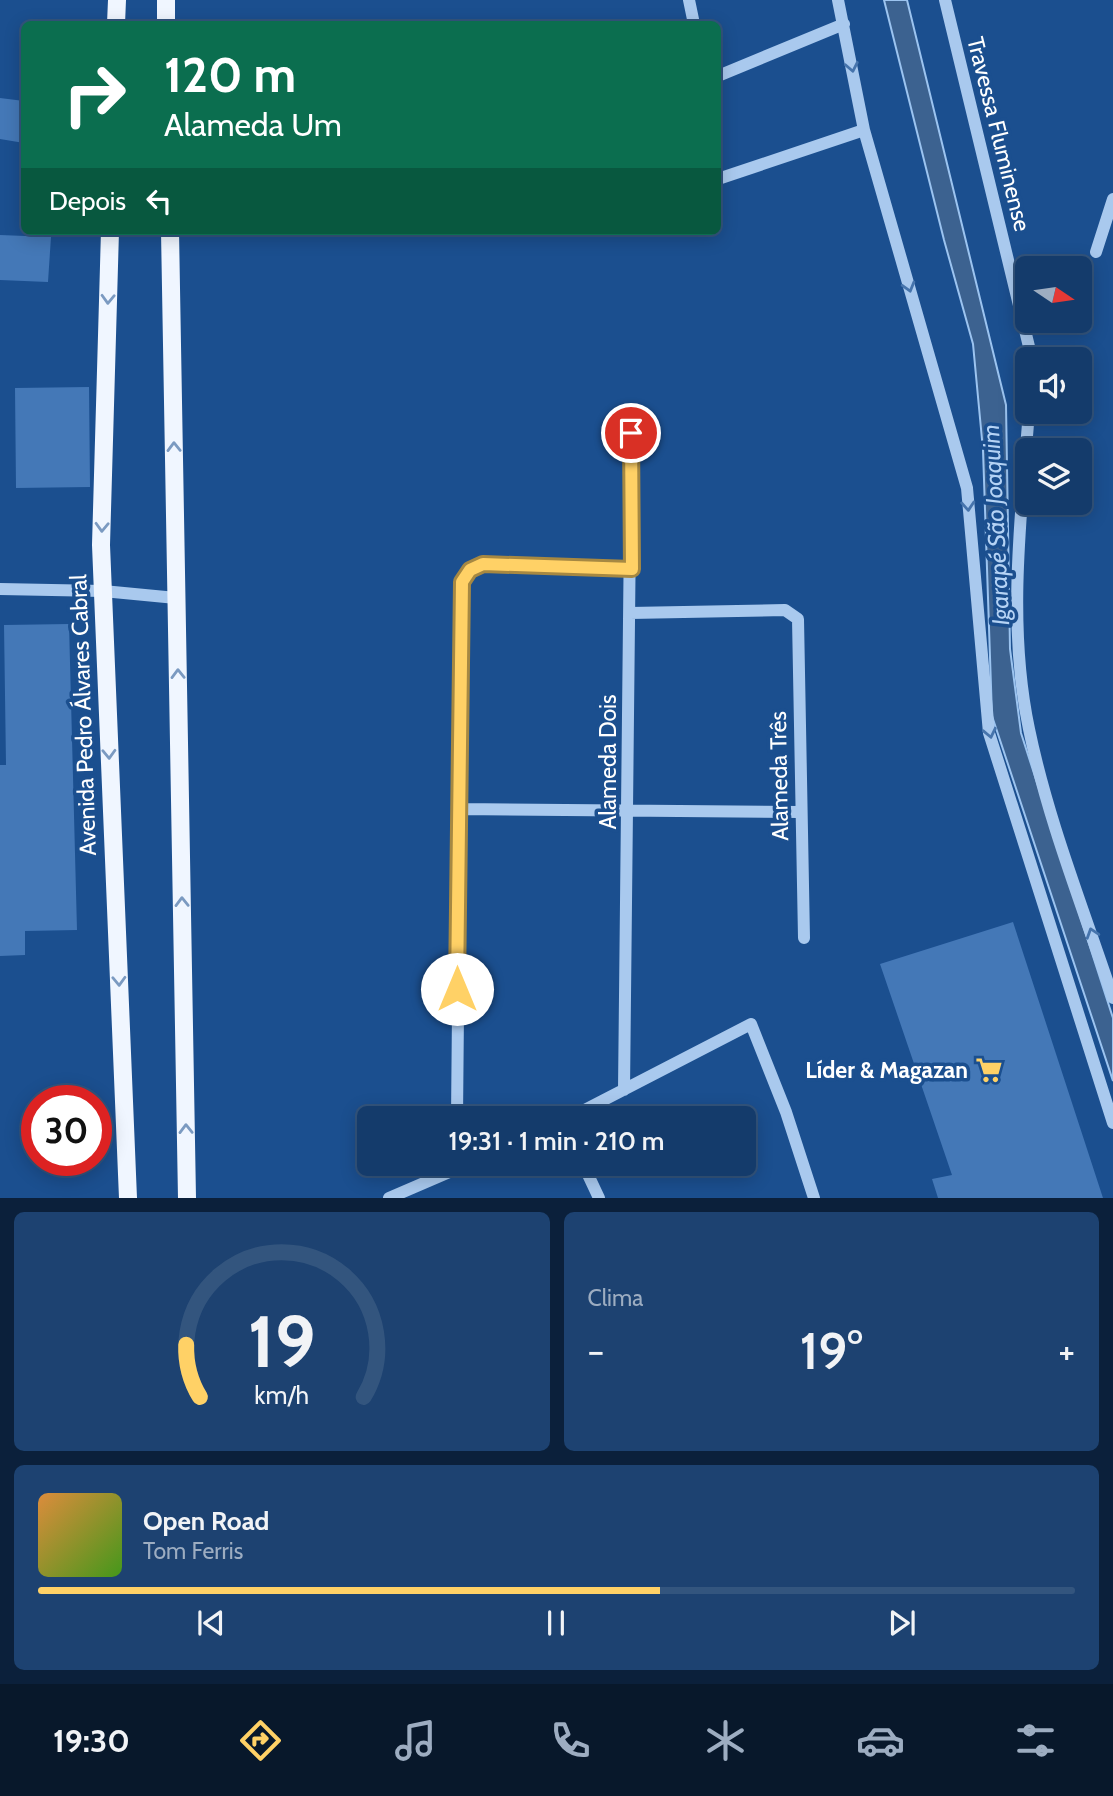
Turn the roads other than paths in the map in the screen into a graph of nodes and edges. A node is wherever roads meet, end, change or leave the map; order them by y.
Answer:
1 (117, 0) edge
2 (166, 0) edge
3 (689, 0) edge
4 (838, 0) edge
5 (945, 0) edge
6 (116, 21) edge
7 (166, 21) edge
8 (693, 21) edge
9 (844, 24) junction
10 (721, 75) edge
11 (864, 130) junction
12 (721, 178) edge
13 (1113, 199) edge
14 (110, 235) edge
15 (170, 235) edge
16 (1096, 252) dead end
17 (1029, 347) edge
18 (1028, 424) edge
19 (631, 433) dead end
20 (632, 569) junction
21 (0, 589) edge
22 (103, 591) junction
23 (177, 598) junction
24 (630, 612) junction
25 (457, 809) junction
26 (629, 810) junction
27 (801, 812) junction
28 (804, 939) dead end
29 (1113, 998) edge
30 (624, 1090) junction
31 (457, 1106) edge
32 (593, 1106) edge
33 (1113, 1124) edge
34 (437, 1176) edge
35 (589, 1176) edge
36 (128, 1198) edge
37 (187, 1198) edge
38 (389, 1198) edge
39 (600, 1198) edge
40 (814, 1198) edge

1 - 6 main road
2 - 7 main road
3 - 8 street
4 - 9 street
5 - 17 street, Travessa Fluminense
9 - 10 street
9 -> 11 street
11 - 12 street
11 -> 33 street
13 - 16 street
14 -> 22 main road, Avenida Pedro Álvares Cabral
23 -> 15 main road
29 -> 18 street
19 - 20 street, Alameda Dois
20 - 24 street, Alameda Dois
20 - 25 street
21 - 22 street
22 - 23 street
22 -> 36 main road, Avenida Pedro Álvares Cabral
37 -> 23 main road
24 - 26 street, Alameda Dois
24 - 27 street, Alameda Três
25 - 26 street
25 - 31 street
26 - 27 street
26 - 30 street, Alameda Dois
27 - 28 street, Alameda Três
30 - 32 street
30 - 40 street
34 - 38 street
35 - 39 street

